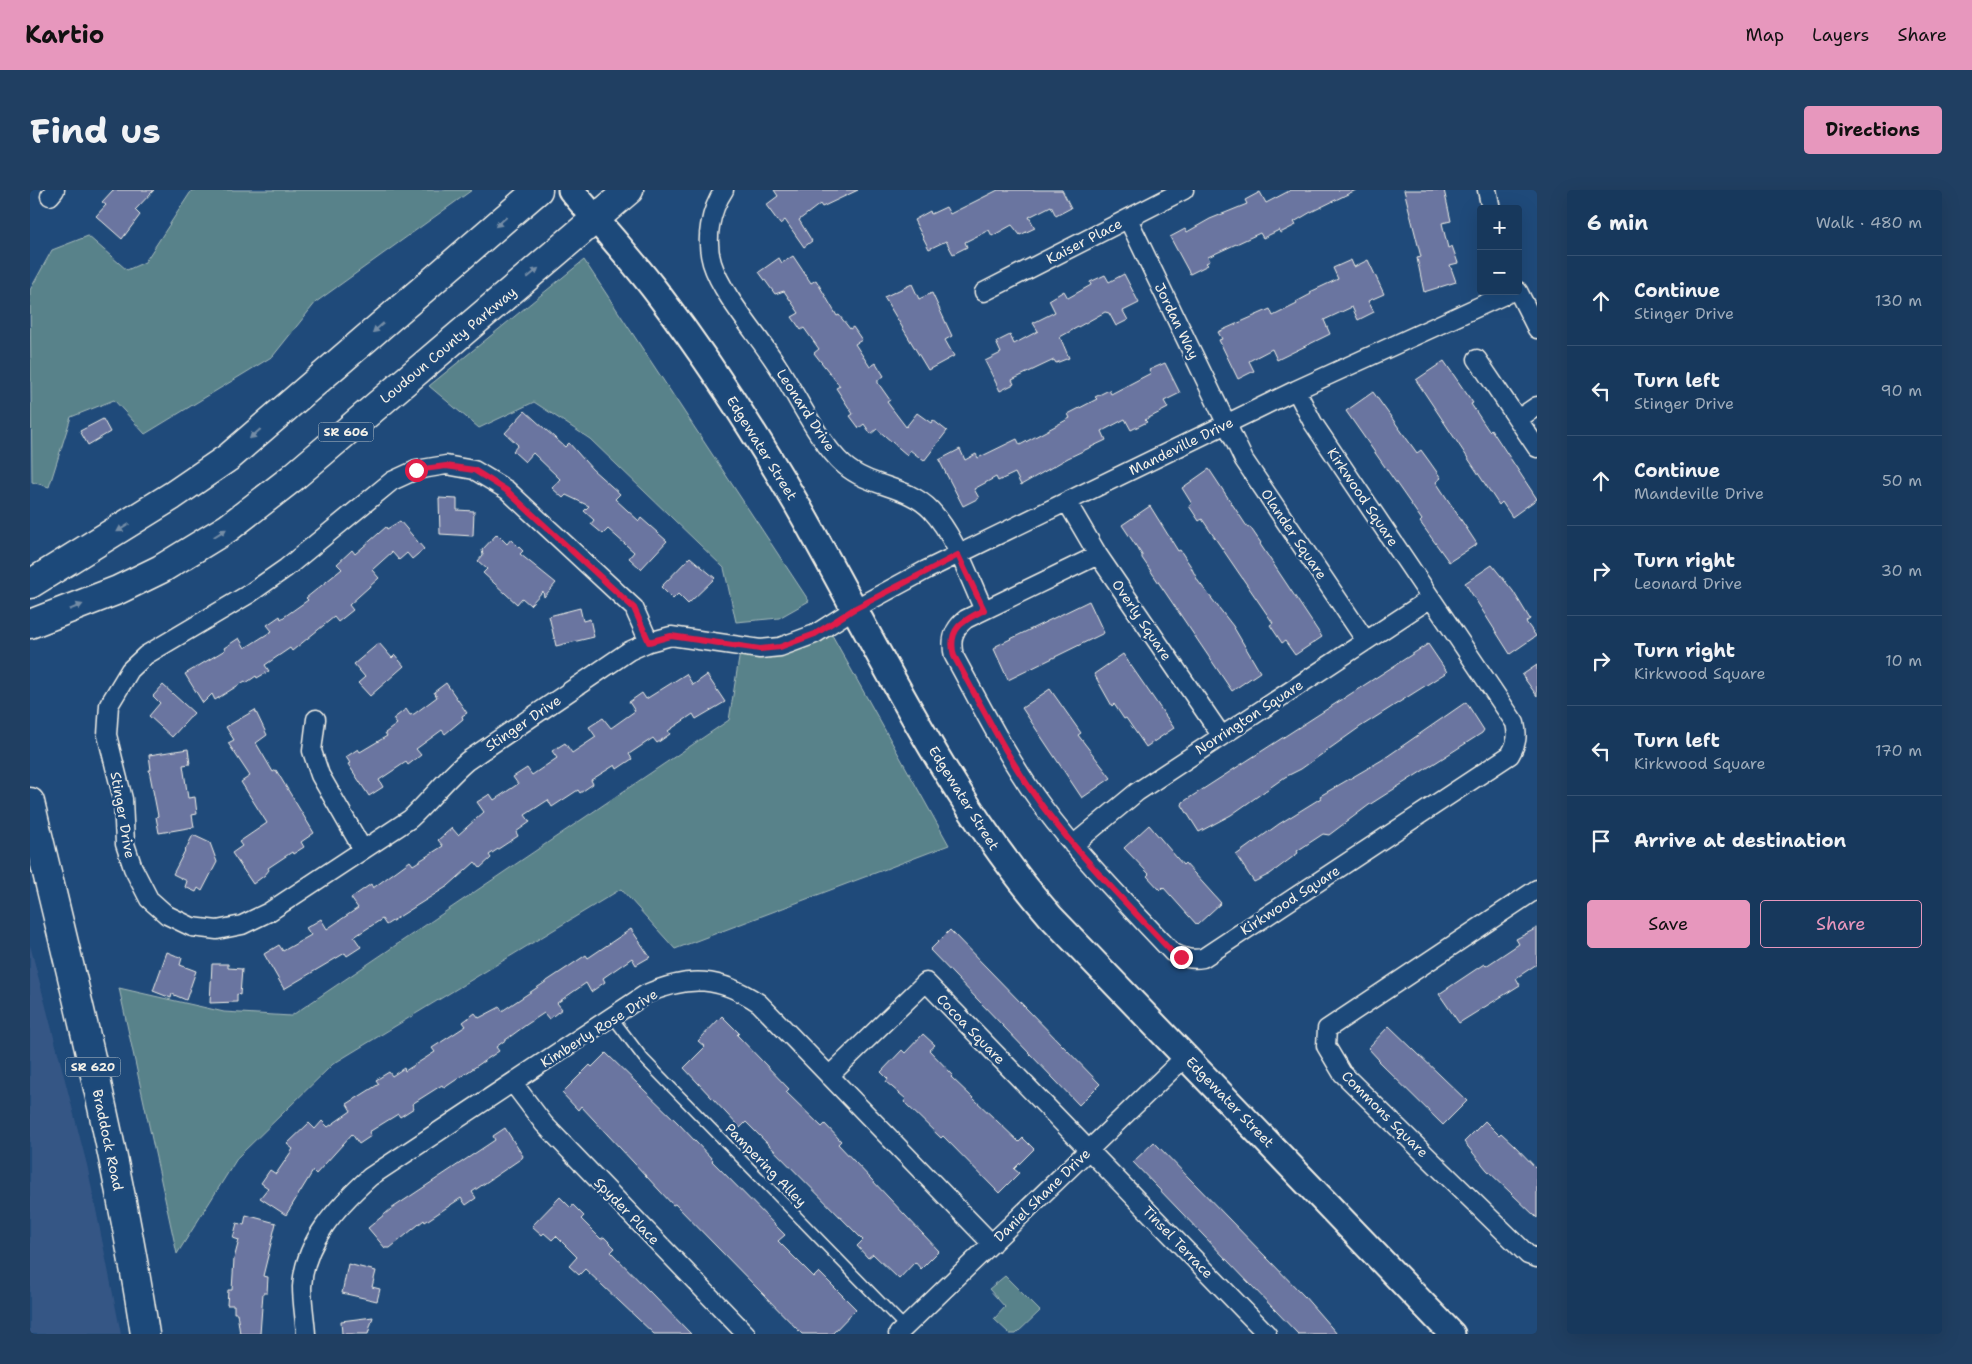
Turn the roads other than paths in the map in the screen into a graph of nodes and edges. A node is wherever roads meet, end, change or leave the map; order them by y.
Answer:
1 (538, 190) edge
2 (571, 190) edge
3 (629, 190) edge
4 (724, 190) edge
5 (1184, 190) edge
6 (1487, 190) edge
7 (1490, 205) edge
8 (595, 219) junction
9 (1128, 219) junction
10 (984, 292) dead end
11 (1504, 295) edge
12 (1520, 295) edge
13 (1537, 329) edge
14 (1477, 359) dead end
15 (1296, 390) junction
16 (1537, 406) edge
17 (1518, 419) junction
18 (1226, 424) junction
19 (1537, 448) edge
20 (1067, 502) junction
21 (958, 555) junction
22 (1098, 555) junction
23 (30, 584) edge
24 (1431, 598) junction
25 (854, 609) junction
26 (984, 610) junction
27 (30, 624) edge
28 (1366, 640) junction
29 (649, 642) junction
30 (316, 719) dead end
31 (1221, 736) junction
32 (30, 802) edge
33 (1073, 845) junction
34 (363, 850) junction
35 (1537, 889) edge
36 (612, 1017) junction
37 (1186, 1056) junction
38 (829, 1076) junction
39 (513, 1083) junction
40 (1088, 1150) junction
41 (992, 1244) junction
42 (1537, 1258) edge
43 (140, 1324) edge
44 (902, 1330) edge
45 (306, 1334) edge
46 (746, 1334) edge
47 (1267, 1334) edge
48 (1452, 1334) edge

1 -> 23 main road
2 - 8 street, Edgewater Street
3 - 8 main road, Loudoun County Parkway / SR 606
4 - 21 street, Leonard Drive
5 - 9 street, Kaiser Place
6 - 7 street
8 - 25 street, Edgewater Street
27 -> 8 main road, Loudoun County Parkway / SR 606
9 - 10 street, Kaiser Place
9 - 18 street, Jordan Way
11 - 15 street, Mandeville Drive
12 - 13 street
14 - 17 street
15 - 18 street, Mandeville Drive
15 - 24 street, Kirkwood Square
16 - 17 street
17 - 19 street
18 - 20 street, Mandeville Drive
18 - 28 street, Olander Square
20 - 21 street, Mandeville Drive
20 - 22 street, Overly Square
21 - 25 street, Mandeville Drive
21 - 26 street, Leonard Drive
22 - 26 street, Kirkwood Square
22 - 31 street, Overly Square
24 - 28 street, Norrington Square
24 - 33 street, Kirkwood Square
25 - 29 street, Stinger Drive
25 - 37 street, Edgewater Street
26 - 33 street, Kirkwood Square
28 - 31 street, Norrington Square
29 - 34 street, Stinger Drive
29 - 34 street, Stinger Drive
30 - 34 street
31 - 33 street, Norrington Square
32 - 43 main road, Braddock Road / SR 620
35 - 42 street, Commons Square
36 - 38 street, Kimberly Rose Drive
36 - 39 street, Kimberly Rose Drive
36 - 44 lane, Pampering Alley
37 - 40 street, Daniel Shane Drive
37 - 48 street, Edgewater Street
38 - 40 street, Cocoa Square
38 - 41 street, Kimberly Rose Drive
39 - 45 street, Kimberly Rose Drive
39 - 46 street, Spyder Place
40 - 41 street, Daniel Shane Drive
40 - 47 street, Tinsel Terrace
41 - 44 street, Daniel Shane Drive

